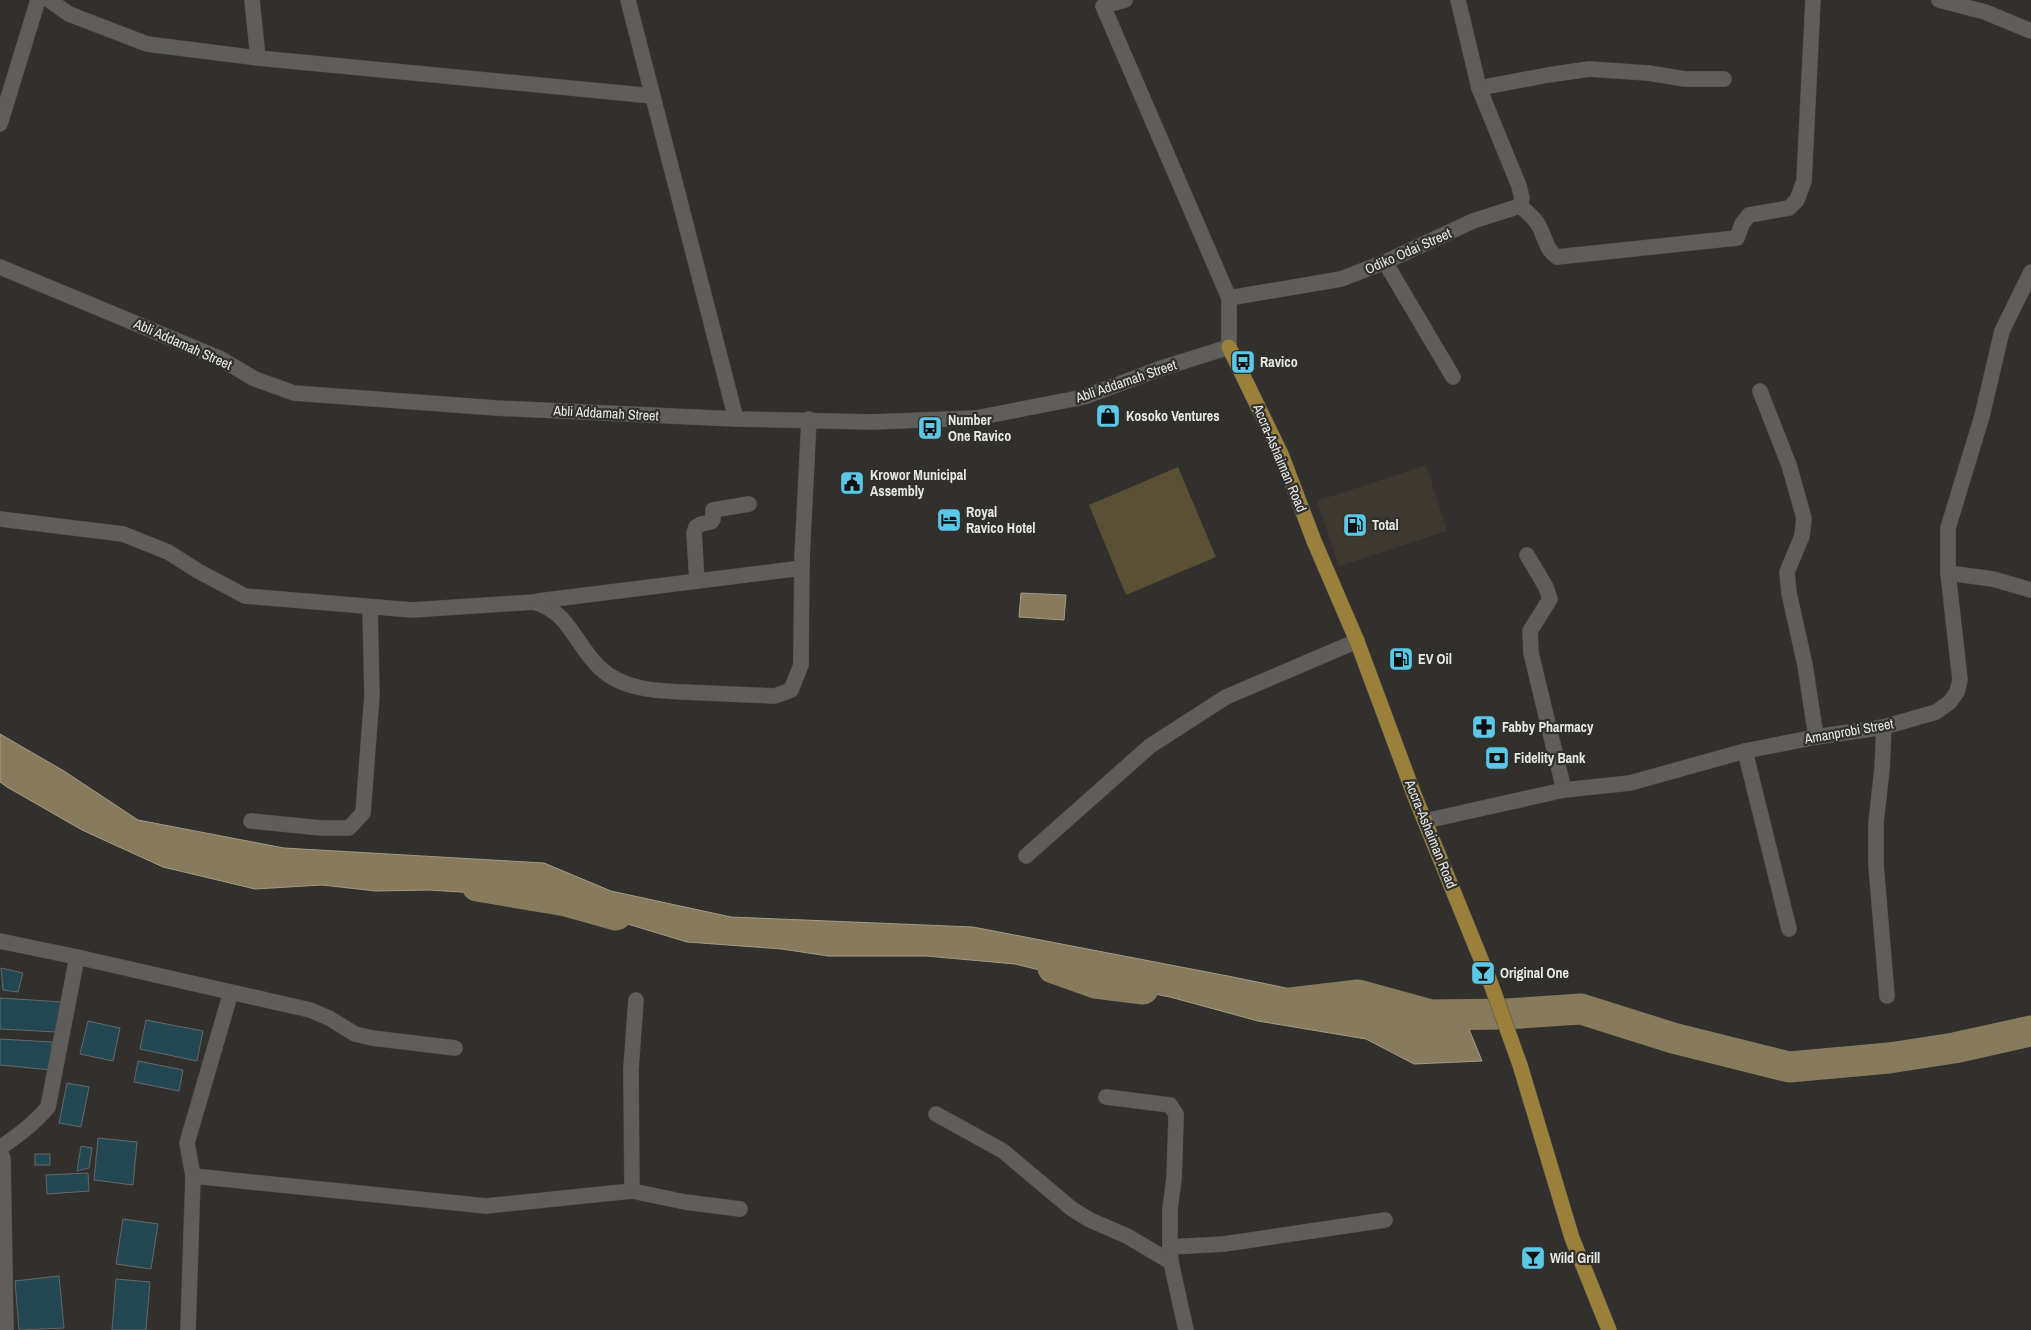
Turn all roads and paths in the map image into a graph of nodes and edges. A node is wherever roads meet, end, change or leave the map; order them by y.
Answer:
1 (38, 0) edge
2 (49, 0) edge
3 (252, 0) edge
4 (628, 0) edge
5 (1125, 0) edge
6 (1458, 0) edge
7 (1813, 0) edge
8 (1939, 0) edge
9 (2031, 31) edge
10 (258, 58) junction
11 (1724, 79) dead end
12 (1479, 88) junction
13 (653, 96) junction
14 (0, 124) edge
15 (1520, 206) junction
16 (1385, 262) junction
17 (0, 267) edge
18 (2031, 272) edge
19 (1229, 298) junction
20 (1229, 347) junction
21 (1453, 376) dead end
22 (1760, 391) dead end
23 (736, 419) junction
24 (810, 419) junction
25 (749, 504) dead end
26 (0, 518) edge
27 (1527, 555) dead end
28 (802, 568) junction
29 (1948, 573) junction
30 (697, 581) junction
31 (2031, 590) edge
32 (534, 602) junction
33 (370, 607) junction
34 (1357, 641) junction
35 (1884, 727) junction
36 (1816, 737) junction
37 (1745, 751) junction
38 (1564, 790) junction
39 (251, 821) dead end
40 (1425, 821) junction
41 (1026, 856) dead end
42 (1789, 929) dead end
43 (0, 941) edge
44 (77, 956) junction
45 (232, 992) junction
46 (1887, 996) dead end
47 (636, 1000) dead end
48 (455, 1048) dead end
49 (1106, 1097) dead end
50 (936, 1114) dead end
51 (0, 1150) edge
52 (193, 1176) junction
53 (632, 1191) junction
54 (740, 1209) dead end
55 (1384, 1220) dead end
56 (1171, 1255) junction
57 (6, 1330) edge
58 (188, 1330) edge
59 (1186, 1330) edge
60 (1609, 1330) edge

1 - 14 street
2 - 10 street
3 - 10 street
4 - 13 street
5 - 19 street
6 - 12 street
7 - 15 street
8 - 9 street
10 - 13 street
11 - 12 street
12 - 15 street
13 - 23 street
15 - 16 street, Odiko Odai Street
16 - 19 street, Odiko Odai Street
16 - 21 street
17 - 23 street, Abli Addamah Street
18 - 29 street, Amanprobi Street
19 - 20 street
20 - 24 street, Abli Addamah Street
20 - 34 main road, Accra-Ashaiman Road
22 - 36 street
23 - 24 street, Abli Addamah Street
24 - 28 street
25 - 30 street
26 - 33 street
27 - 38 street
28 - 30 street
28 - 32 street
29 - 31 street
29 - 35 street, Amanprobi Street
30 - 32 street
32 - 33 street
33 - 39 street
34 - 40 main road, Accra-Ashaiman Road
34 - 41 street
35 - 36 street, Amanprobi Street
35 - 46 street
36 - 37 street, Amanprobi Street
37 - 38 street, Amanprobi Street
37 - 42 street
38 - 40 street, Amanprobi Street
40 - 60 main road, Accra-Ashaiman Road
43 - 44 street
44 - 45 street
44 - 51 street
45 - 48 street
45 - 52 street
47 - 53 street
49 - 56 street
50 - 56 street
51 - 57 street
52 - 53 street
52 - 58 street
53 - 54 street
55 - 56 street
56 - 59 street

